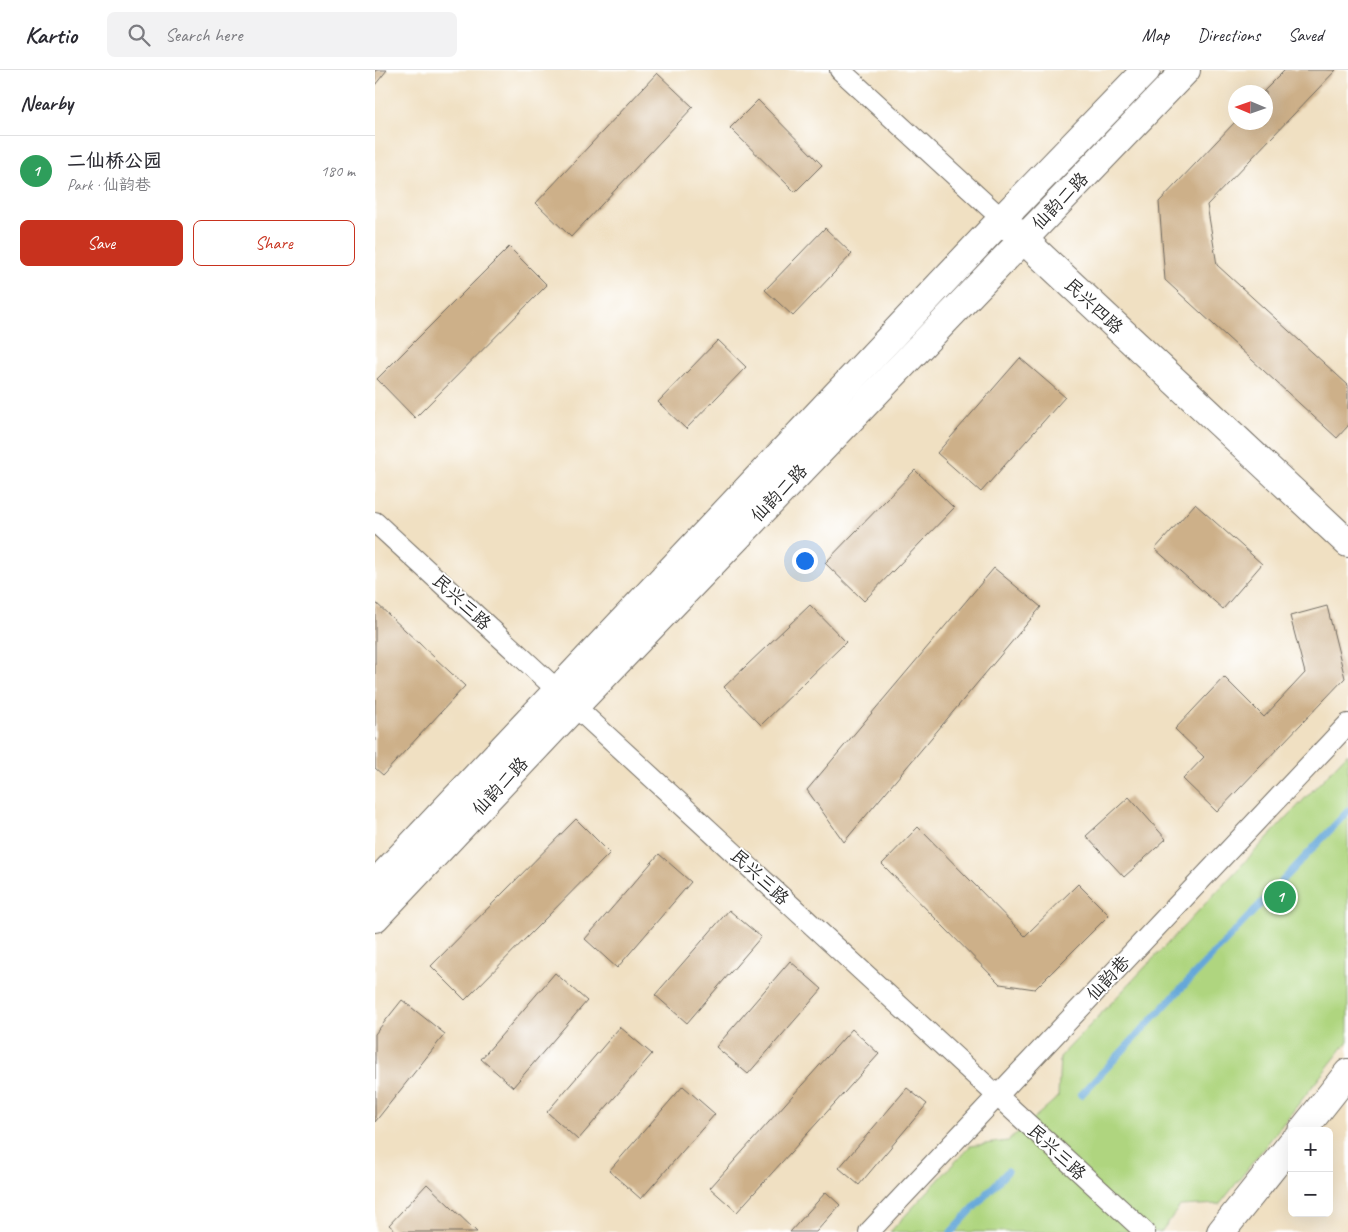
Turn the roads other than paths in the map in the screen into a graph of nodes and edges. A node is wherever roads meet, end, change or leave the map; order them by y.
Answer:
1 (840, 70) edge
2 (1146, 70) edge
3 (1186, 70) edge
4 (1002, 219) junction
5 (1023, 239) junction
6 (375, 522) edge
7 (1348, 543) edge
8 (566, 699) junction
9 (1348, 724) edge
10 (375, 884) edge
11 (375, 918) edge
12 (1348, 1073) edge
13 (997, 1096) junction
14 (1305, 1127) edge
15 (1288, 1148) edge
16 (869, 1232) edge
17 (1145, 1232) edge
18 (1221, 1232) edge

1 - 4 street, 民兴四路
2 - 4 street, 仙韵二路
3 - 5 street, 仙韵二路
4 - 5 street, 民兴四路
4 - 8 street, 仙韵二路
5 - 7 street, 民兴四路
5 - 8 street, 仙韵二路
6 - 8 street, 民兴三路
8 - 10 street, 仙韵二路
8 - 11 street, 仙韵二路
8 - 13 street, 民兴三路
9 - 13 street, 仙韵巷
12 - 14 street
13 - 16 street, 仙韵巷
13 - 17 street, 民兴三路
15 - 18 street

